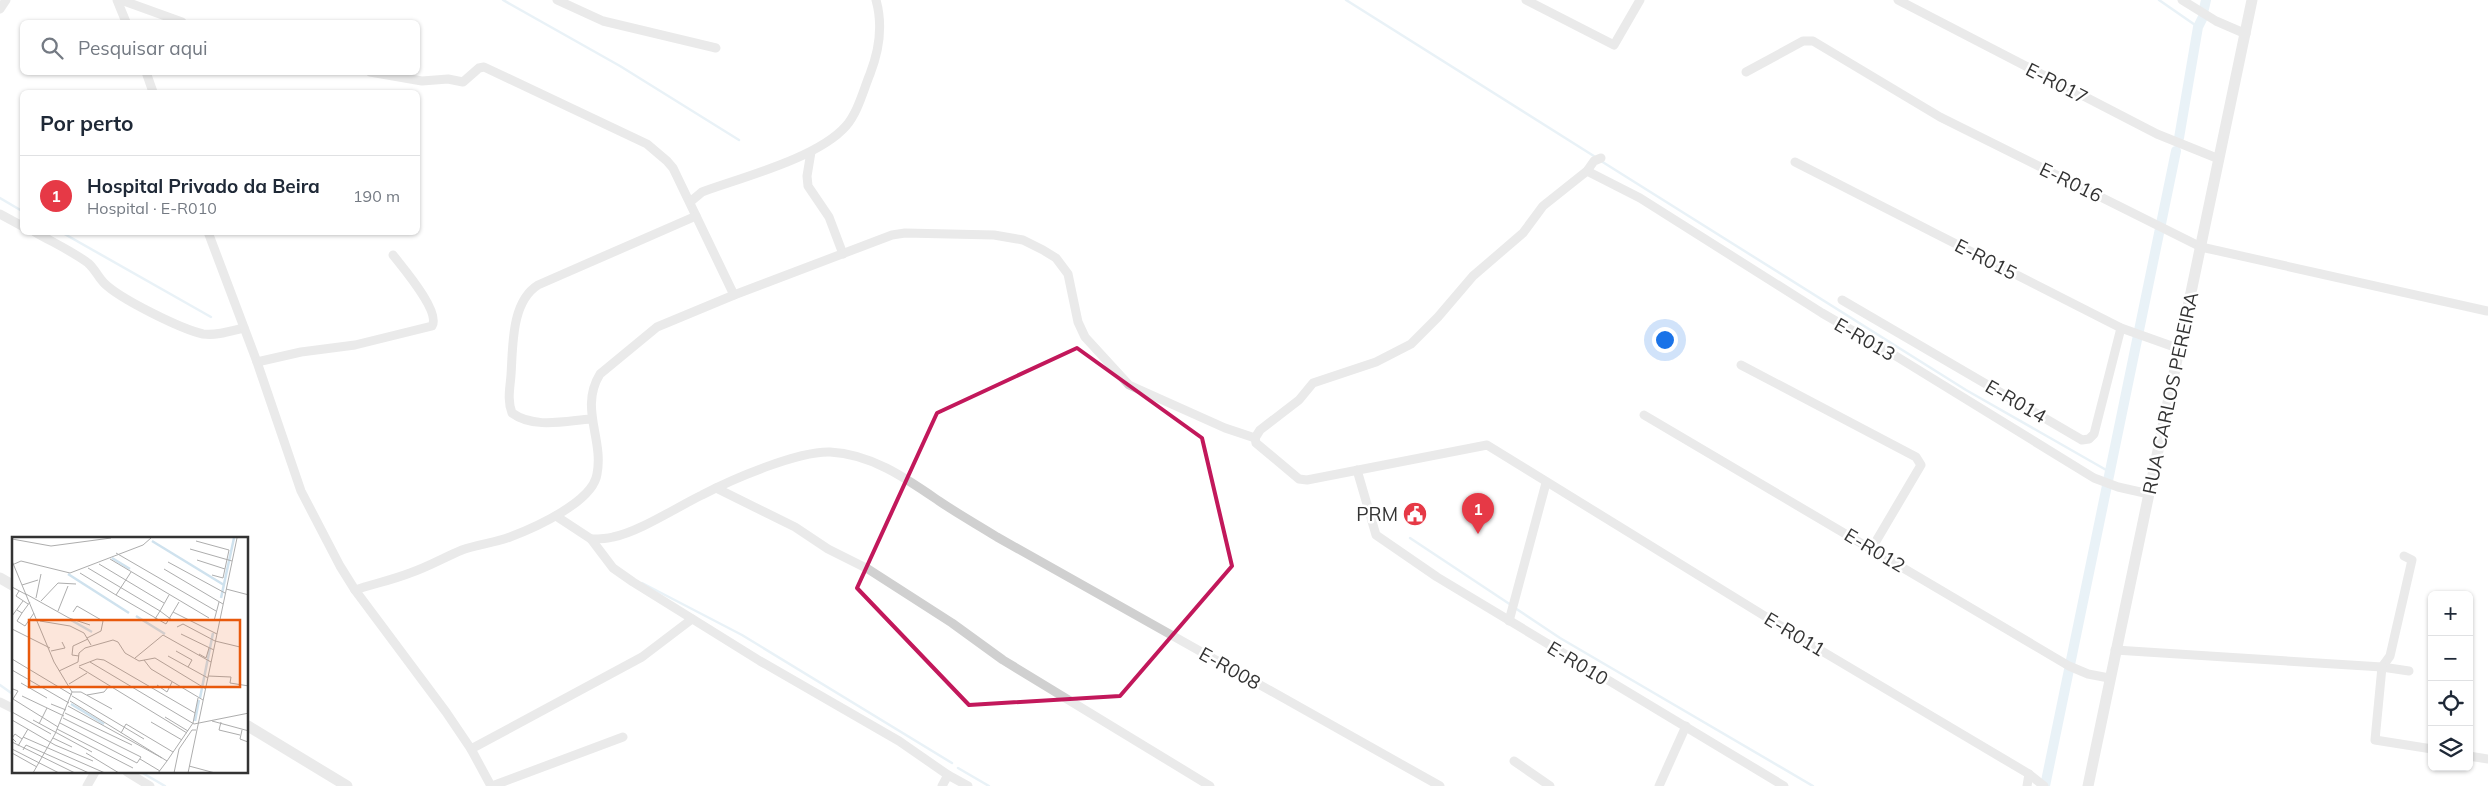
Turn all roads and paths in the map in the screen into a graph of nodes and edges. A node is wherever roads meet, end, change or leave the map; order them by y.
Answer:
1 (6, 0) edge
2 (117, 0) edge
3 (121, 0) edge
4 (557, 0) edge
5 (876, 0) edge
6 (1526, 0) edge
7 (1640, 0) edge
8 (1898, 0) edge
9 (2183, 0) edge
10 (2252, 0) edge
11 (0, 9) edge
12 (125, 20) edge
13 (176, 20) edge
14 (2246, 34) junction
15 (716, 48) dead end
16 (1746, 72) dead end
17 (147, 75) edge
18 (387, 75) edge
19 (153, 90) edge
20 (811, 152) junction
21 (1601, 158) dead end
22 (2219, 159) junction
23 (1794, 162) dead end
24 (1587, 171) junction
25 (682, 190) junction
26 (702, 192) junction
27 (690, 202) junction
28 (0, 214) edge
29 (696, 216) junction
30 (20, 225) edge
31 (40, 235) edge
32 (209, 235) edge
33 (2201, 247) junction
34 (843, 254) junction
35 (393, 255) dead end
36 (734, 295) junction
37 (1842, 300) dead end
38 (2487, 311) edge
39 (244, 328) junction
40 (2121, 328) junction
41 (2180, 349) junction
42 (257, 362) junction
43 (1741, 364) dead end
44 (1644, 415) dead end
45 (591, 419) junction
46 (1255, 438) junction
47 (1357, 470) junction
48 (1546, 483) junction
49 (716, 488) junction
50 (2149, 494) junction
51 (556, 516) junction
52 (591, 540) junction
53 (1872, 548) junction
54 (2404, 556) dead end
55 (0, 578) edge
56 (12, 585) edge
57 (355, 590) junction
58 (692, 619) junction
59 (1509, 621) junction
60 (2115, 650) junction
61 (2382, 667) junction
62 (2409, 671) dead end
63 (2109, 678) junction
64 (0, 702) edge
65 (12, 708) edge
66 (1686, 726) junction
67 (249, 727) edge
68 (623, 737) dead end
69 (2428, 748) edge
70 (471, 749) junction
71 (2473, 757) edge
72 (2488, 759) edge
73 (1514, 761) dead end
74 (94, 774) edge
75 (130, 774) edge
76 (2029, 774) junction
77 (948, 775) junction
78 (87, 786) edge
79 (150, 786) edge
80 (347, 786) edge
81 (492, 786) edge
82 (942, 786) edge
83 (968, 786) edge
84 (1210, 786) edge
85 (1440, 786) edge
86 (1550, 786) edge
87 (1659, 786) edge
88 (1784, 786) edge
89 (2027, 786) edge
90 (2044, 786) edge
91 (2088, 786) edge

1 - 11 street
2 - 12 street
3 - 13 street
4 - 15 street
5 - 20 street
6 - 7 street
8 - 22 street, E-R017
9 - 14 street
10 - 14 street, RUA CARLOS PEREIRA
14 - 22 street, RUA CARLOS PEREIRA
16 - 33 street, E-R016
17 - 19 street
18 - 25 street
20 - 26 street
20 - 34 street
21 - 24 street
22 - 33 street, RUA CARLOS PEREIRA
23 - 40 street, E-R015
24 - 46 street
24 - 50 street, E-R013
25 - 26 street
25 - 27 street
26 - 27 street
27 - 29 street
28 - 30 street
29 - 36 street
29 - 45 street
31 - 39 street
32 - 39 street
33 - 38 street, E-R016
33 - 41 street, RUA CARLOS PEREIRA
34 - 36 street
34 - 46 street
35 - 42 street
36 - 45 street
37 - 40 street, E-R014
39 - 42 street
40 - 41 street, E-R015
41 - 50 street, RUA CARLOS PEREIRA
42 - 57 street
43 - 53 street
44 - 53 street, E-R012
45 - 51 street
46 - 47 street, E-R011
47 - 48 street, E-R011
47 - 59 street, E-R010
48 - 59 street
48 - 76 street, E-R011
49 - 52 street, E-R008
49 - 84 street
49 - 85 street, E-R008
50 - 60 street, RUA CARLOS PEREIRA
51 - 52 street
51 - 57 street
52 - 58 street
53 - 63 street, E-R012
54 - 61 street
55 - 56 street
57 - 70 street
58 - 70 street
58 - 77 street
59 - 66 street, E-R010
60 - 61 street
60 - 63 street, RUA CARLOS PEREIRA
61 - 62 street
61 - 69 street
63 - 91 street, RUA CARLOS PEREIRA
64 - 65 street
66 - 87 street
66 - 88 street, E-R010
67 - 80 street
68 - 81 street
70 - 81 street
71 - 72 street
73 - 86 street
74 - 78 street
75 - 79 street
76 - 89 street
76 - 90 street, E-R011
77 - 82 street
77 - 83 street

